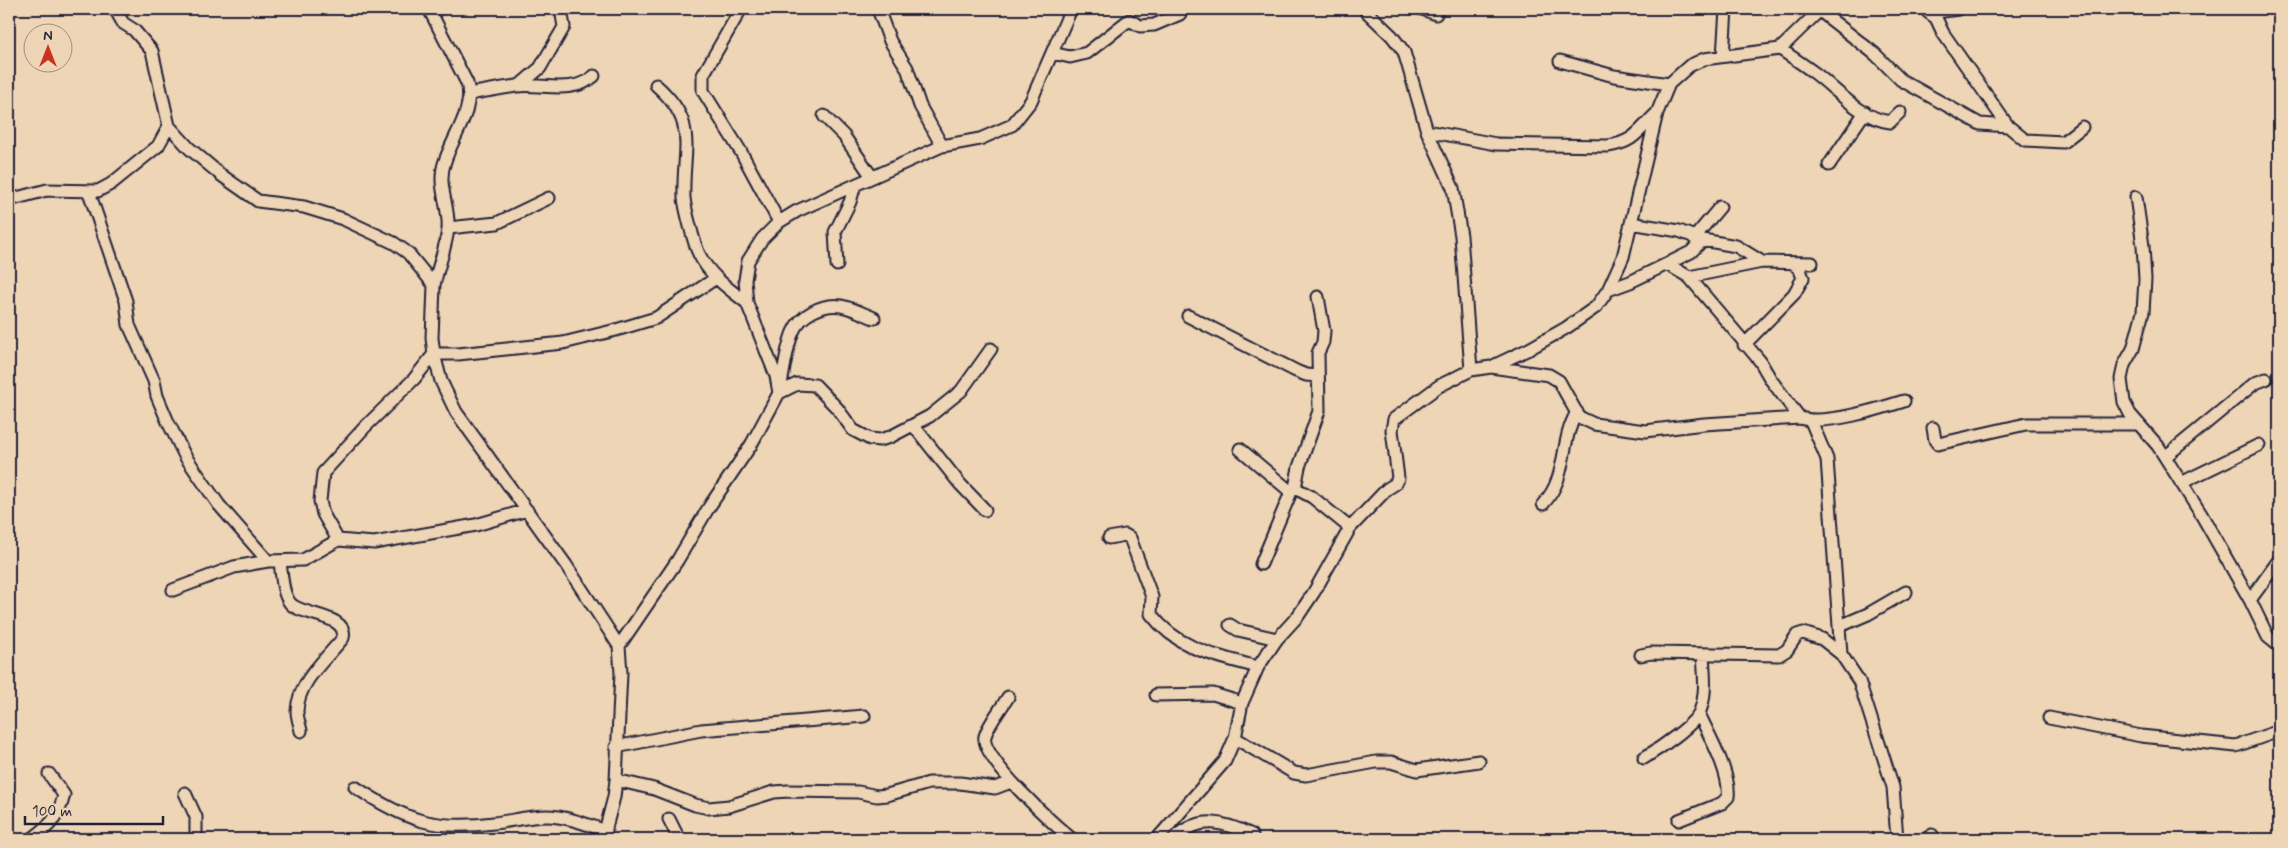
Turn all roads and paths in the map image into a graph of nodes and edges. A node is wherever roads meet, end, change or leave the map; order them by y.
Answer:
1 (115, 9) edge
2 (429, 9) edge
3 (561, 9) edge
4 (738, 9) edge
5 (878, 9) edge
6 (1070, 9) edge
7 (1364, 9) edge
8 (1422, 9) edge
9 (1726, 9) edge
10 (1958, 9) edge
11 (1821, 10) edge
12 (1926, 11) edge
13 (1180, 14) dead end
14 (1436, 14) dead end
15 (1780, 49) junction
16 (1052, 53) junction
17 (1723, 56) junction
18 (1560, 61) dead end
19 (594, 76) dead end
20 (1669, 84) junction
21 (656, 85) dead end
22 (519, 86) junction
23 (470, 94) junction
24 (1865, 112) junction
25 (1900, 112) dead end
26 (1657, 113) junction
27 (824, 116) dead end
28 (169, 126) junction
29 (2008, 126) junction
30 (2082, 127) dead end
31 (1427, 131) junction
32 (942, 146) junction
33 (1830, 165) dead end
34 (872, 177) junction
35 (856, 184) junction
36 (89, 192) junction
37 (549, 198) dead end
38 (2136, 198) dead end
39 (9, 200) edge
40 (1720, 207) dead end
41 (779, 222) junction
42 (1631, 223) junction
43 (448, 228) junction
44 (1699, 239) junction
45 (1762, 262) junction
46 (1667, 264) junction
47 (1794, 264) junction
48 (1812, 264) dead end
49 (837, 265) dead end
50 (1689, 277) junction
51 (716, 278) junction
52 (434, 285) junction
53 (1608, 290) junction
54 (1318, 297) dead end
55 (747, 303) junction
56 (1188, 316) dead end
57 (874, 318) dead end
58 (1744, 345) junction
59 (991, 349) dead end
60 (434, 354) junction
61 (1491, 367) junction
62 (1471, 370) junction
63 (1317, 376) junction
64 (2266, 379) dead end
65 (779, 393) junction
66 (1904, 401) dead end
67 (1577, 412) junction
68 (1806, 420) junction
69 (2139, 424) junction
70 (913, 425) junction
71 (1933, 428) dead end
72 (2259, 446) dead end
73 (1240, 449) dead end
74 (2165, 457) junction
75 (2181, 484) junction
76 (1293, 490) junction
77 (1543, 504) dead end
78 (527, 510) junction
79 (985, 510) dead end
80 (1350, 528) junction
81 (1109, 538) dead end
82 (338, 540) junction
83 (2279, 560) edge
84 (274, 562) junction
85 (1261, 564) dead end
86 (173, 590) dead end
87 (1906, 592) dead end
88 (2250, 600) junction
89 (1230, 625) dead end
90 (1840, 626) junction
91 (1277, 639) junction
92 (619, 646) junction
93 (2279, 646) edge
94 (1703, 654) junction
95 (1841, 654) junction
96 (1641, 655) dead end
97 (1258, 667) junction
98 (1156, 695) dead end
99 (1008, 697) dead end
100 (1242, 703) junction
101 (1699, 714) junction
102 (864, 716) dead end
103 (2049, 718) dead end
104 (301, 731) dead end
105 (2279, 731) edge
106 (1235, 738) junction
107 (616, 747) junction
108 (1644, 758) dead end
109 (1479, 761) dead end
110 (48, 774) dead end
111 (616, 780) junction
112 (1011, 782) junction
113 (355, 787) dead end
114 (185, 793) dead end
115 (669, 818) dead end
116 (1679, 820) dead end
117 (1165, 828) junction
118 (604, 835) edge
119 (1252, 835) dead end
120 (1177, 838) edge
121 (32, 839) edge
122 (196, 839) edge
123 (678, 839) edge
124 (1072, 839) edge
125 (1157, 839) edge
126 (1897, 839) edge

1 - 28 street
2 - 23 street
3 - 22 street
4 - 41 street
5 - 32 street
6 - 16 street
7 - 31 street
8 - 14 street
9 - 17 street
10 - 12 street
11 - 15 street
11 - 29 street
12 - 29 street
13 - 16 street
15 - 17 street
15 - 24 street
16 - 32 street
17 - 20 street
18 - 20 street
19 - 22 street
20 - 26 street
21 - 51 street
22 - 23 street
23 - 43 street
24 - 25 street
24 - 33 street
26 - 31 street
26 - 42 street
27 - 34 street
28 - 36 street
28 - 52 street
29 - 30 street
31 - 62 street
32 - 34 street
34 - 35 street
35 - 41 street
35 - 49 street
36 - 39 street
36 - 84 street
37 - 43 street
38 - 69 street
40 - 44 street
41 - 55 street
42 - 44 street
42 - 53 street
43 - 52 street
44 - 45 street
44 - 46 street
45 - 47 street
45 - 50 street
46 - 50 street
46 - 53 street
47 - 48 street
47 - 58 street
50 - 58 street
51 - 55 street
51 - 60 street
52 - 60 street
53 - 61 street
54 - 63 street
55 - 65 street
56 - 63 street
57 - 65 street
58 - 68 street
59 - 70 street
60 - 78 street
60 - 82 street
61 - 62 street
61 - 67 street
62 - 80 street
63 - 76 street
64 - 74 street
65 - 70 street
65 - 92 street
66 - 68 street
67 - 68 street
67 - 77 street
68 - 90 street
69 - 71 street
69 - 74 street
70 - 79 street
72 - 75 street
73 - 76 street
74 - 75 street
75 - 88 street
76 - 80 street
76 - 85 street
78 - 82 street
78 - 92 street
80 - 91 street
81 - 97 street
82 - 84 street
83 - 88 street
84 - 86 street
84 - 104 street
87 - 90 street
88 - 93 street
89 - 91 street
90 - 95 street
91 - 97 street
92 - 107 street
94 - 95 street
94 - 96 street
94 - 101 street
95 - 126 street
97 - 100 street
98 - 100 street
99 - 112 street
100 - 106 street
101 - 108 street
101 - 116 street
102 - 107 street
103 - 105 street
106 - 109 street
106 - 117 street
107 - 111 street
110 - 121 street
111 - 112 street
111 - 118 street
112 - 124 street
113 - 118 street
114 - 122 street
115 - 123 street
117 - 120 street
117 - 125 street
119 - 120 street

